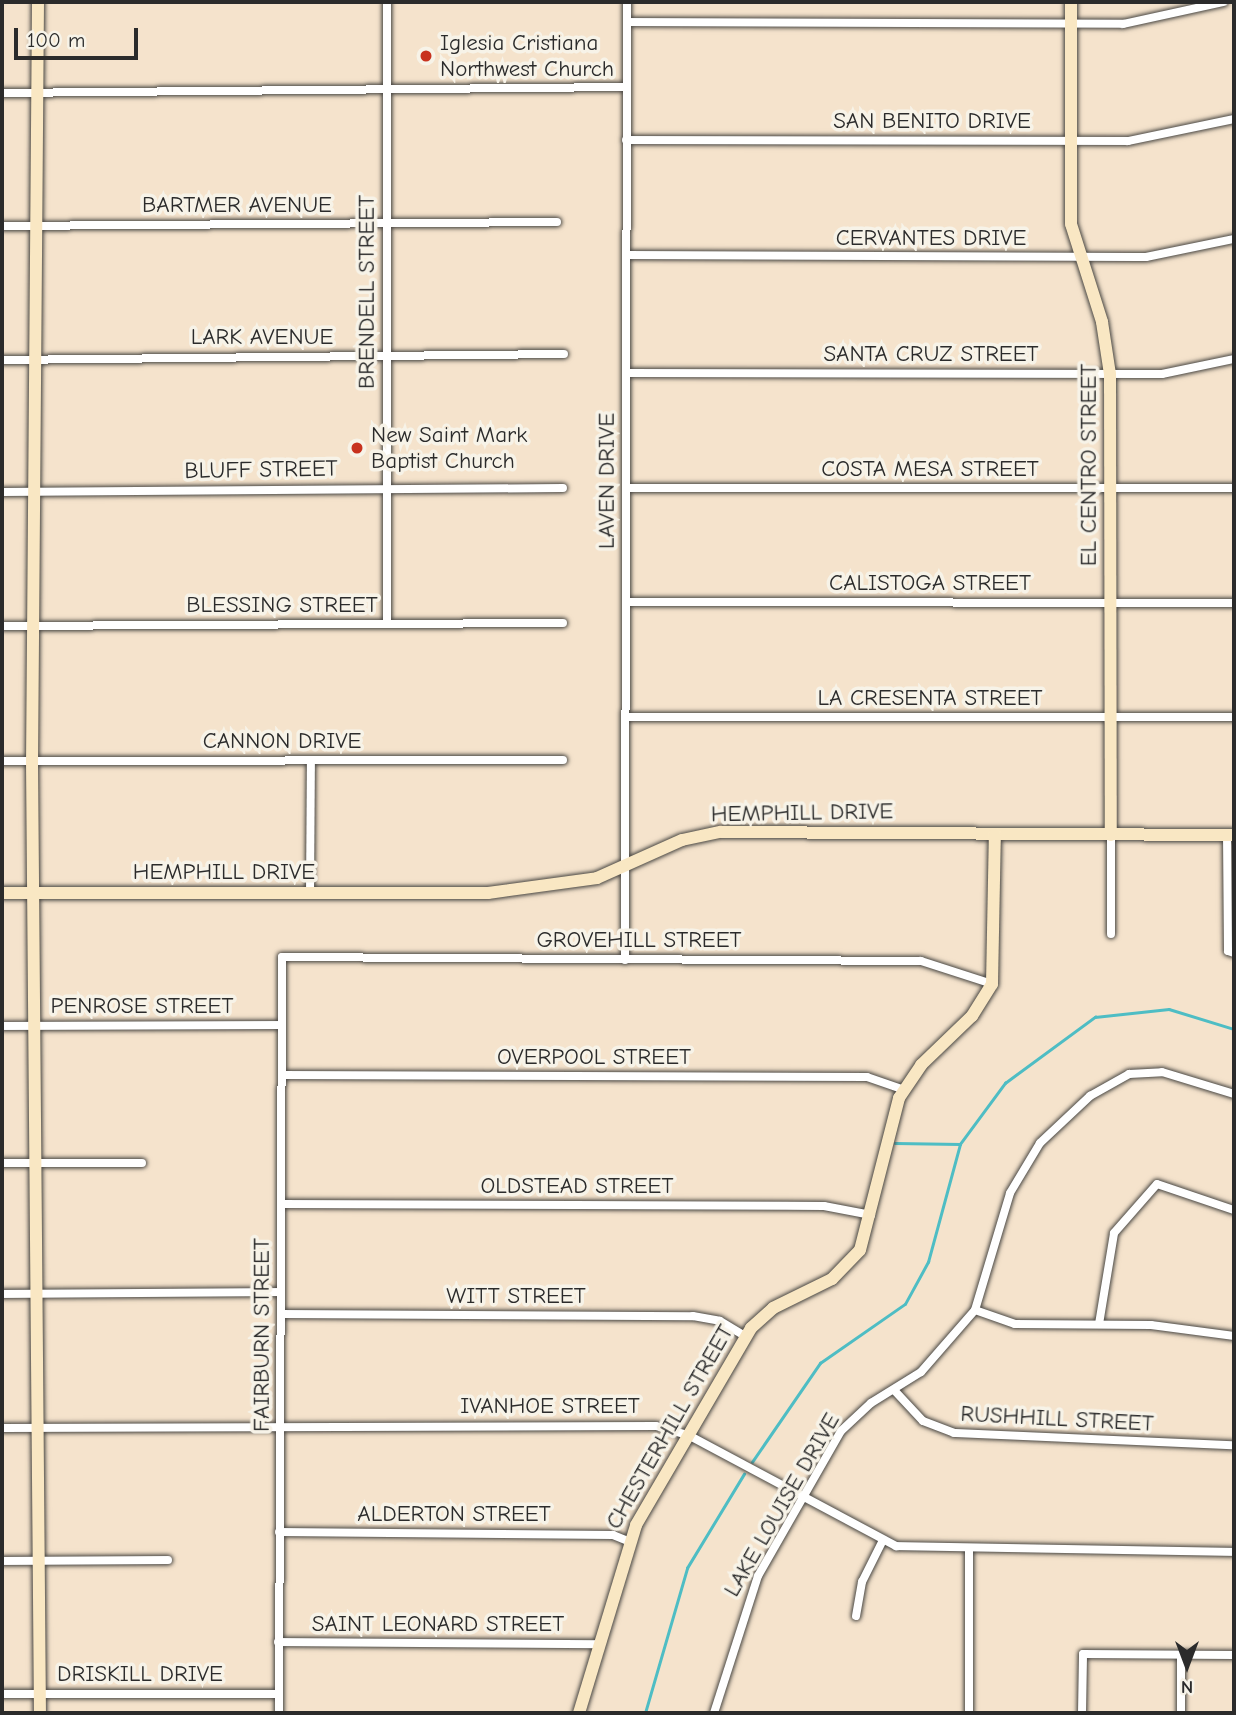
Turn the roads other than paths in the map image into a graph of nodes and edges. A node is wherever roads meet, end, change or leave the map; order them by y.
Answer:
1 (38, 2) edge
2 (387, 2) edge
3 (627, 2) edge
4 (1071, 2) edge
5 (1224, 2) edge
6 (627, 22) junction
7 (1071, 23) junction
8 (626, 87) junction
9 (386, 88) junction
10 (2, 93) edge
11 (37, 93) junction
12 (1234, 119) edge
13 (626, 140) junction
14 (1070, 140) junction
15 (556, 222) dead end
16 (386, 223) junction
17 (2, 226) edge
18 (38, 226) junction
19 (1234, 239) edge
20 (627, 256) junction
21 (1079, 256) junction
22 (564, 354) dead end
23 (386, 356) junction
24 (38, 359) junction
25 (1234, 359) edge
26 (2, 360) edge
27 (626, 373) junction
28 (1110, 374) junction
29 (387, 488) junction
30 (563, 488) dead end
31 (627, 488) junction
32 (1111, 488) junction
33 (1234, 488) edge
34 (2, 492) edge
35 (36, 492) junction
36 (626, 602) junction
37 (1110, 603) junction
38 (1234, 603) edge
39 (563, 623) dead end
40 (387, 624) junction
41 (2, 626) edge
42 (33, 626) junction
43 (626, 717) junction
44 (1110, 717) junction
45 (1234, 717) edge
46 (2, 761) edge
47 (32, 761) junction
48 (312, 761) junction
49 (563, 761) dead end
50 (995, 834) junction
51 (1111, 835) junction
52 (1231, 835) edge
53 (626, 868) junction
54 (2, 893) edge
55 (34, 893) junction
56 (310, 893) junction
57 (1111, 934) dead end
58 (1231, 952) edge
59 (282, 957) joint
60 (625, 960) junction
61 (992, 984) junction
62 (282, 1025) junction
63 (2, 1026) edge
64 (37, 1026) junction
65 (282, 1075) junction
66 (904, 1090) junction
67 (1234, 1094) edge
68 (2, 1163) edge
69 (38, 1163) junction
70 (142, 1163) dead end
71 (282, 1204) junction
72 (1234, 1210) edge
73 (871, 1215) junction
74 (281, 1292) junction
75 (2, 1294) edge
76 (38, 1294) junction
77 (975, 1310) junction
78 (281, 1314) junction
79 (1099, 1324) junction
80 (1234, 1336) edge
81 (747, 1337) junction
82 (894, 1390) junction
83 (280, 1426) junction
84 (2, 1427) edge
85 (39, 1428) junction
86 (690, 1436) junction
87 (1234, 1445) edge
88 (802, 1501) junction
89 (279, 1532) junction
90 (628, 1541) junction
91 (882, 1542) junction
92 (969, 1550) junction
93 (1234, 1552) edge
94 (168, 1560) dead end
95 (2, 1561) edge
96 (40, 1561) junction
97 (856, 1616) dead end
98 (278, 1643) junction
99 (598, 1644) junction
100 (1181, 1655) junction
101 (1234, 1655) edge
102 (40, 1693) junction
103 (2, 1694) edge
104 (279, 1694) junction
105 (40, 1713) edge
106 (279, 1713) edge
107 (579, 1713) edge
108 (714, 1713) edge
109 (969, 1713) edge
110 (1082, 1713) edge
111 (1181, 1713) edge

1 - 11 street
2 - 9 street, BRENDELL STREET
3 - 6 street, LAVEN DRIVE
4 - 7 street, EL CENTRO STREET
5 - 7 street
6 - 7 street
6 - 8 street, LAVEN DRIVE
7 - 14 street, EL CENTRO STREET
8 - 9 street
8 - 13 street, LAVEN DRIVE
9 - 11 street
9 - 16 street, BRENDELL STREET
10 - 11 street
11 - 18 street
12 - 14 street, SAN BENITO DRIVE
13 - 14 street, SAN BENITO DRIVE
13 - 20 street, LAVEN DRIVE
14 - 21 street, EL CENTRO STREET
15 - 16 street, BARTMER AVENUE
16 - 18 street, BARTMER AVENUE
16 - 23 street, BRENDELL STREET
17 - 18 street, BARTMER AVENUE
18 - 24 street
19 - 21 street, CERVANTES DRIVE
20 - 21 street, CERVANTES DRIVE
20 - 27 street, LAVEN DRIVE
21 - 28 street, EL CENTRO STREET
22 - 23 street, LARK AVENUE
23 - 24 street, LARK AVENUE
23 - 29 street, BRENDELL STREET
24 - 26 street, LARK AVENUE
24 - 35 street
25 - 28 street, SANTA CRUZ STREET
27 - 28 street, SANTA CRUZ STREET
27 - 31 street, LAVEN DRIVE
28 - 32 street, EL CENTRO STREET
29 - 30 street, BLUFF STREET
29 - 35 street, BLUFF STREET
29 - 40 street, BRENDELL STREET
31 - 32 street, COSTA MESA STREET
31 - 36 street, LAVEN DRIVE
32 - 33 street, COSTA MESA STREET
32 - 37 street, EL CENTRO STREET
34 - 35 street, BLUFF STREET
35 - 42 street
36 - 37 street, CALISTOGA STREET
36 - 43 street, LAVEN DRIVE
37 - 38 street, CALISTOGA STREET
37 - 44 street, EL CENTRO STREET
39 - 40 street, BLESSING STREET
40 - 42 street, BLESSING STREET
41 - 42 street, BLESSING STREET
42 - 47 street
43 - 44 street, LA CRESENTA STREET
43 - 53 street, LAVEN DRIVE
44 - 45 street, LA CRESENTA STREET
44 - 51 street, EL CENTRO STREET
46 - 47 street, CANNON DRIVE
47 - 48 street, CANNON DRIVE
47 - 55 street
48 - 49 street, CANNON DRIVE
48 - 56 street
50 - 51 street, HEMPHILL DRIVE
50 - 53 street, HEMPHILL DRIVE
50 - 61 street
51 - 52 street, HEMPHILL DRIVE
51 - 57 street, EL CENTRO STREET
52 - 58 street
53 - 56 street, HEMPHILL DRIVE
53 - 60 street, LAVEN DRIVE
54 - 55 street, HEMPHILL DRIVE
55 - 56 street, HEMPHILL DRIVE
55 - 64 street
59 - 60 street, GROVEHILL STREET
59 - 62 street, FAIRBURN STREET
60 - 61 street, GROVEHILL STREET
61 - 66 street, CHESTERHILL STREET
62 - 64 street, PENROSE STREET
62 - 65 street, FAIRBURN STREET
63 - 64 street, PENROSE STREET
64 - 69 street
65 - 66 street, OVERPOOL STREET
65 - 71 street, FAIRBURN STREET
66 - 73 street, CHESTERHILL STREET
67 - 77 street, LAKE LOUISE DRIVE
68 - 69 street
69 - 70 street
69 - 76 street
71 - 73 street, OLDSTEAD STREET
71 - 74 street, FAIRBURN STREET
72 - 79 street
73 - 81 street, CHESTERHILL STREET
74 - 76 street
74 - 78 street, FAIRBURN STREET
75 - 76 street
76 - 85 street
77 - 79 street
77 - 82 street, LAKE LOUISE DRIVE
78 - 81 street, WITT STREET
78 - 83 street, FAIRBURN STREET
79 - 80 street
81 - 86 street, CHESTERHILL STREET
82 - 87 street, RUSHHILL STREET
82 - 88 street, LAKE LOUISE DRIVE
83 - 85 street, IVANHOE STREET
83 - 86 street, IVANHOE STREET
83 - 89 street, FAIRBURN STREET
84 - 85 street, IVANHOE STREET
85 - 96 street
86 - 88 street, IVANHOE STREET
86 - 90 street, CHESTERHILL STREET
88 - 91 street, IVANHOE STREET
88 - 108 street, LAKE LOUISE DRIVE
89 - 90 street, ALDERTON STREET
89 - 98 street, FAIRBURN STREET
90 - 99 street, CHESTERHILL STREET
91 - 92 street, IVANHOE STREET
91 - 97 street
92 - 93 street, IVANHOE STREET
92 - 109 street
94 - 96 street
95 - 96 street
96 - 102 street
98 - 99 street, SAINT LEONARD STREET
98 - 104 street, FAIRBURN STREET
99 - 107 street, CHESTERHILL STREET
100 - 101 street
100 - 110 street
100 - 111 street
102 - 103 street, DRISKILL DRIVE
102 - 104 street, DRISKILL DRIVE
102 - 105 street
104 - 106 street, FAIRBURN STREET

